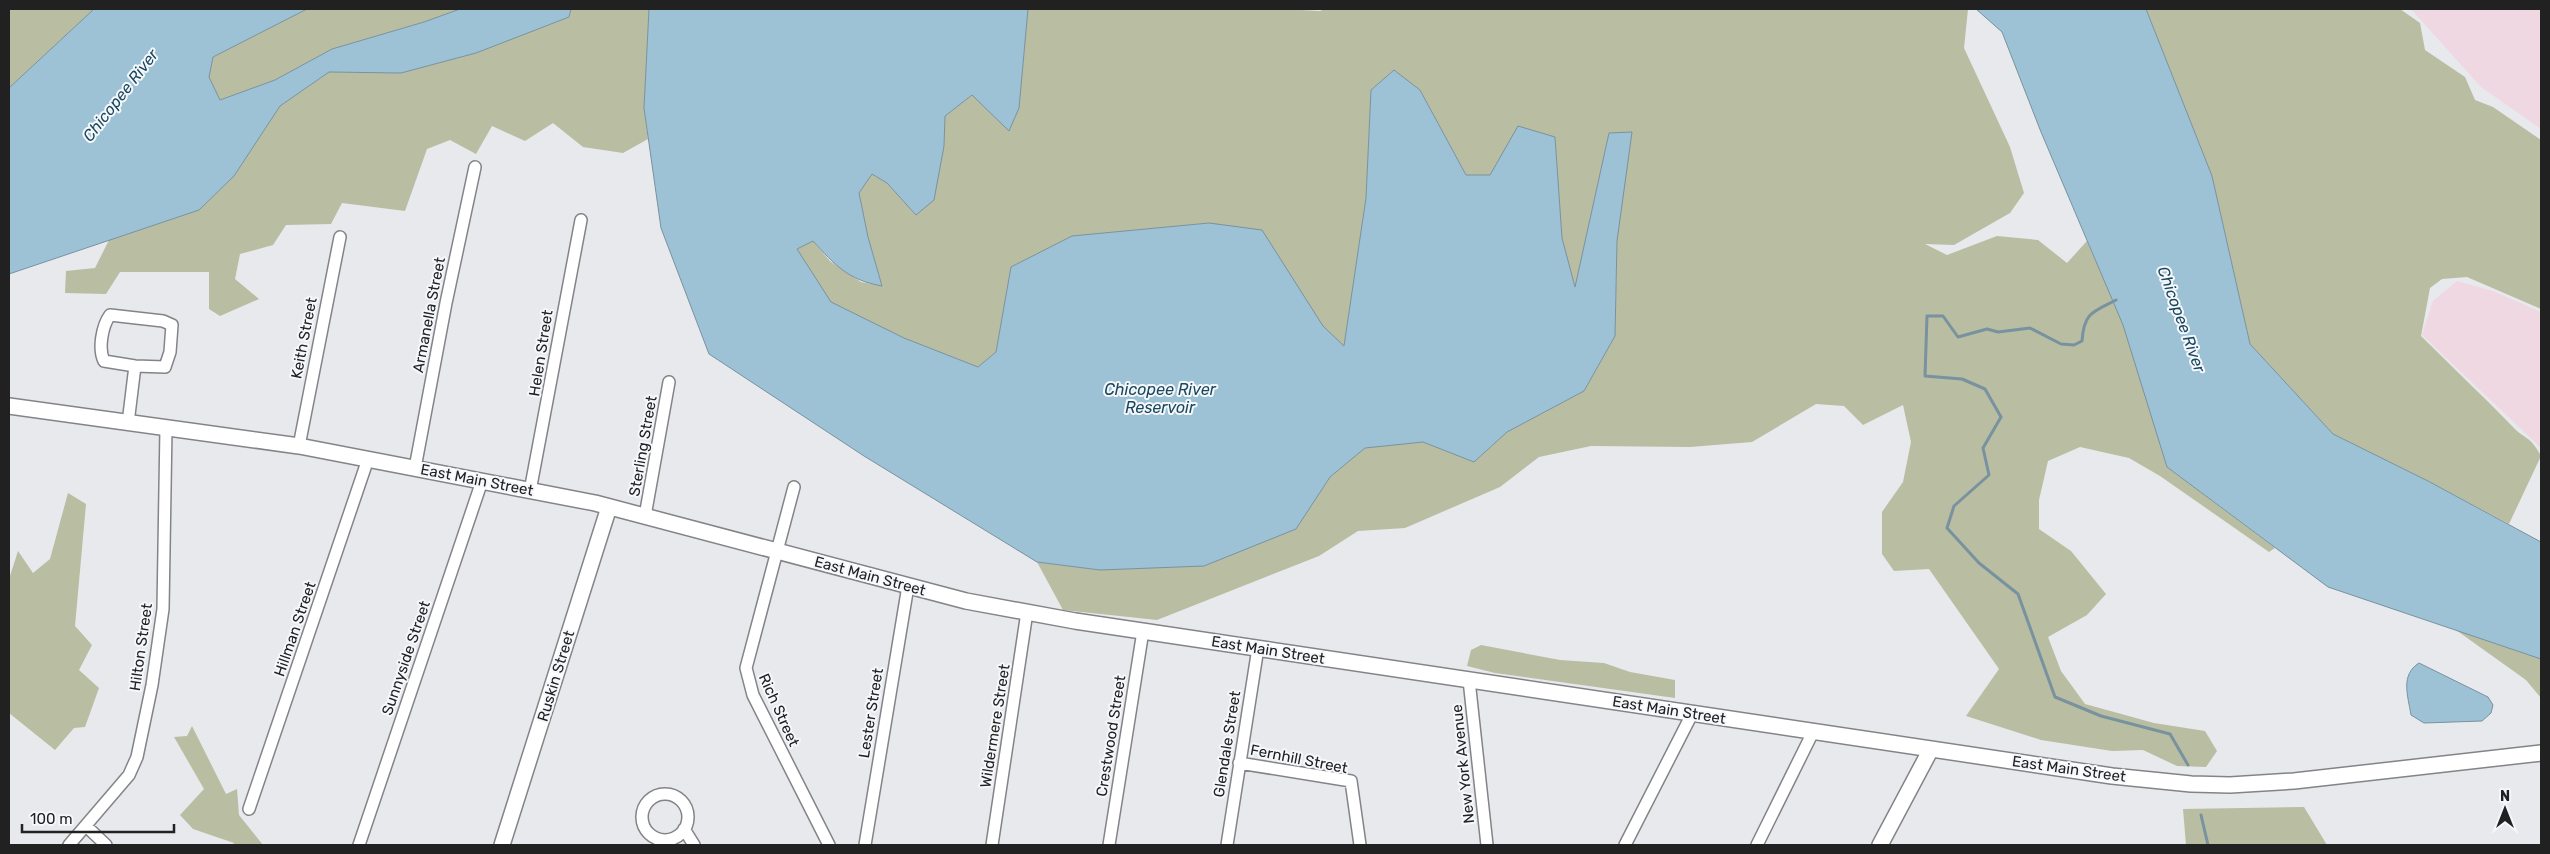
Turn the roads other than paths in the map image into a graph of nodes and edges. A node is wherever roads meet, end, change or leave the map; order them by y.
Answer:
1 (475, 168) dead end
2 (581, 220) dead end
3 (340, 237) dead end
4 (135, 366) junction
5 (669, 382) dead end
6 (9, 406) edge
7 (128, 423) junction
8 (166, 428) junction
9 (299, 446) junction
10 (368, 459) junction
11 (416, 468) junction
12 (482, 481) junction
13 (794, 488) dead end
14 (530, 491) junction
15 (609, 507) junction
16 (645, 516) junction
17 (776, 550) junction
18 (908, 586) junction
19 (1027, 612) junction
20 (1143, 631) junction
21 (1258, 648) junction
22 (1469, 680) junction
23 (1692, 714) junction
24 (1812, 732) junction
25 (1930, 749) junction
26 (2541, 753) edge
27 (1239, 763) junction
28 (249, 809) dead end
29 (86, 826) junction
30 (684, 829) junction
31 (68, 845) edge
32 (106, 845) edge
33 (358, 845) edge
34 (502, 845) edge
35 (694, 845) edge
36 (829, 845) edge
37 (865, 845) edge
38 (992, 845) edge
39 (1110, 845) edge
40 (1227, 845) edge
41 (1360, 845) edge
42 (1487, 845) edge
43 (1624, 845) edge
44 (1757, 845) edge
45 (1880, 845) edge

1 - 11 street, Armanella Street
2 - 14 street, Helen Street
3 - 9 street, Keith Street
4 - 4 street
4 - 7 street
5 - 16 street, Sterling Street
6 - 7 main road, East Main Street
7 - 8 main road, East Main Street
8 - 9 main road, East Main Street
8 - 29 street, Hilton Street
9 - 10 main road, East Main Street
10 - 11 main road, East Main Street
10 - 28 street, Hillman Street
11 - 12 main road, East Main Street
12 - 14 main road, East Main Street
12 - 33 street, Sunnyside Street
13 - 17 street, Rich Street
14 - 15 main road, East Main Street
15 - 16 main road, East Main Street
15 - 34 main road, Ruskin Street
16 - 17 main road, East Main Street
17 - 18 main road, East Main Street
17 - 36 street, Rich Street
18 - 19 main road, East Main Street
18 - 37 street, Lester Street
19 - 20 main road, East Main Street
19 - 38 street, Wildermere Street
20 - 21 main road, East Main Street
20 - 39 street, Crestwood Street
21 - 22 main road, East Main Street
21 - 27 street, Glendale Street
22 - 23 main road, East Main Street
22 - 42 street, New York Avenue
23 - 24 main road, East Main Street
23 - 43 street
24 - 25 main road, East Main Street
24 - 44 street
25 - 26 main road, East Main Street
25 - 45 main road
27 - 40 street, Glendale Street
27 - 41 street, Fernhill Street
29 - 31 street, Hilton Street
29 - 32 street
30 - 30 street
30 - 35 street

